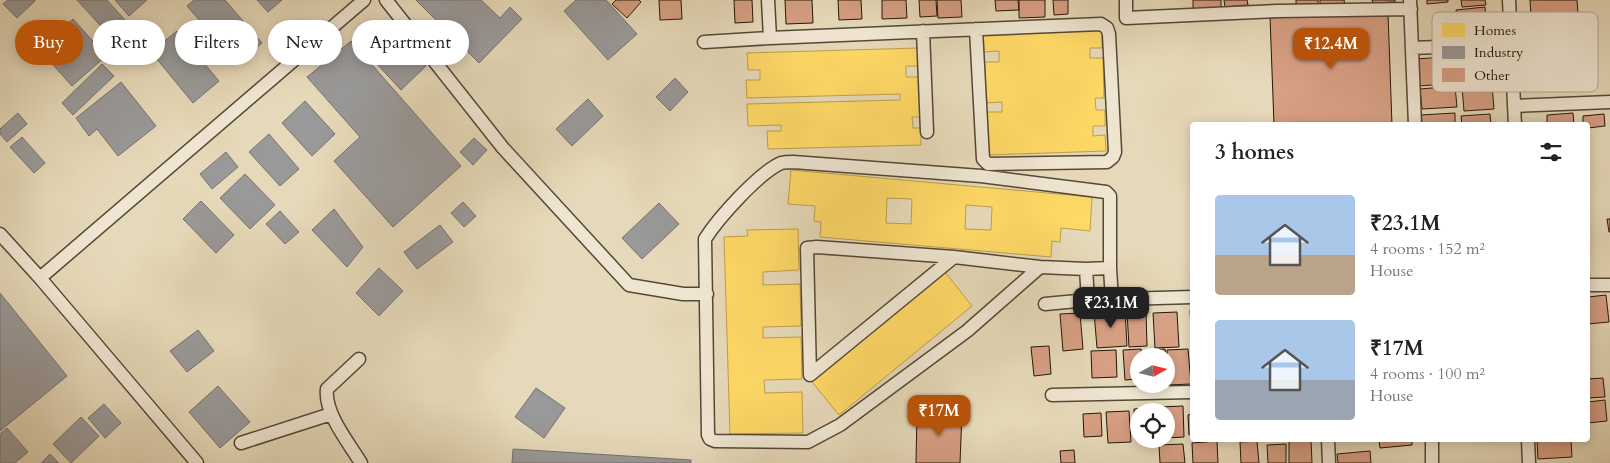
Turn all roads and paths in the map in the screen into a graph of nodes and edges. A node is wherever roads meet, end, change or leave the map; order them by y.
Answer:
1 (364, 0) edge
2 (386, 0) edge
3 (768, 0) edge
4 (1126, 0) edge
5 (1410, 4) edge
6 (976, 29) junction
7 (923, 31) junction
8 (770, 38) junction
9 (704, 42) dead end
10 (1432, 47) edge
11 (1412, 48) junction
12 (1513, 92) edge
13 (1610, 102) edge
14 (1514, 106) junction
15 (1415, 122) edge
16 (1515, 122) edge
17 (926, 132) dead end
18 (0, 234) edge
19 (954, 257) junction
20 (1040, 267) junction
21 (1110, 268) junction
22 (1086, 269) junction
23 (40, 278) junction
24 (1590, 285) edge
25 (1610, 286) edge
26 (707, 294) junction
27 (1190, 297) edge
28 (1088, 300) junction
29 (1112, 300) junction
30 (1045, 304) dead end
31 (359, 359) dead end
32 (1190, 392) edge
33 (1052, 395) dead end
34 (331, 414) junction
35 (1328, 442) edge
36 (1432, 442) edge
37 (1528, 442) edge
38 (241, 443) dead end
39 (197, 463) edge
40 (361, 463) edge
41 (1329, 463) edge
42 (1432, 463) edge
43 (1528, 463) edge

1 - 23 street
2 - 26 street
3 - 8 street
4 - 5 street
5 - 11 street
6 - 6 street
6 - 7 street
7 - 8 street
7 - 17 street
8 - 9 street
10 - 11 street
11 - 15 street
12 - 14 street
13 - 14 street
14 - 16 street
18 - 23 street
19 - 19 street
19 - 20 street
20 - 22 street
20 - 26 street
21 - 22 street
21 - 26 street
21 - 29 street
22 - 28 street
23 - 39 street
24 - 25 street
27 - 29 street
28 - 29 street
28 - 30 street
31 - 34 street
32 - 33 street
34 - 38 street
34 - 40 street
35 - 41 street
36 - 42 street
37 - 43 street

